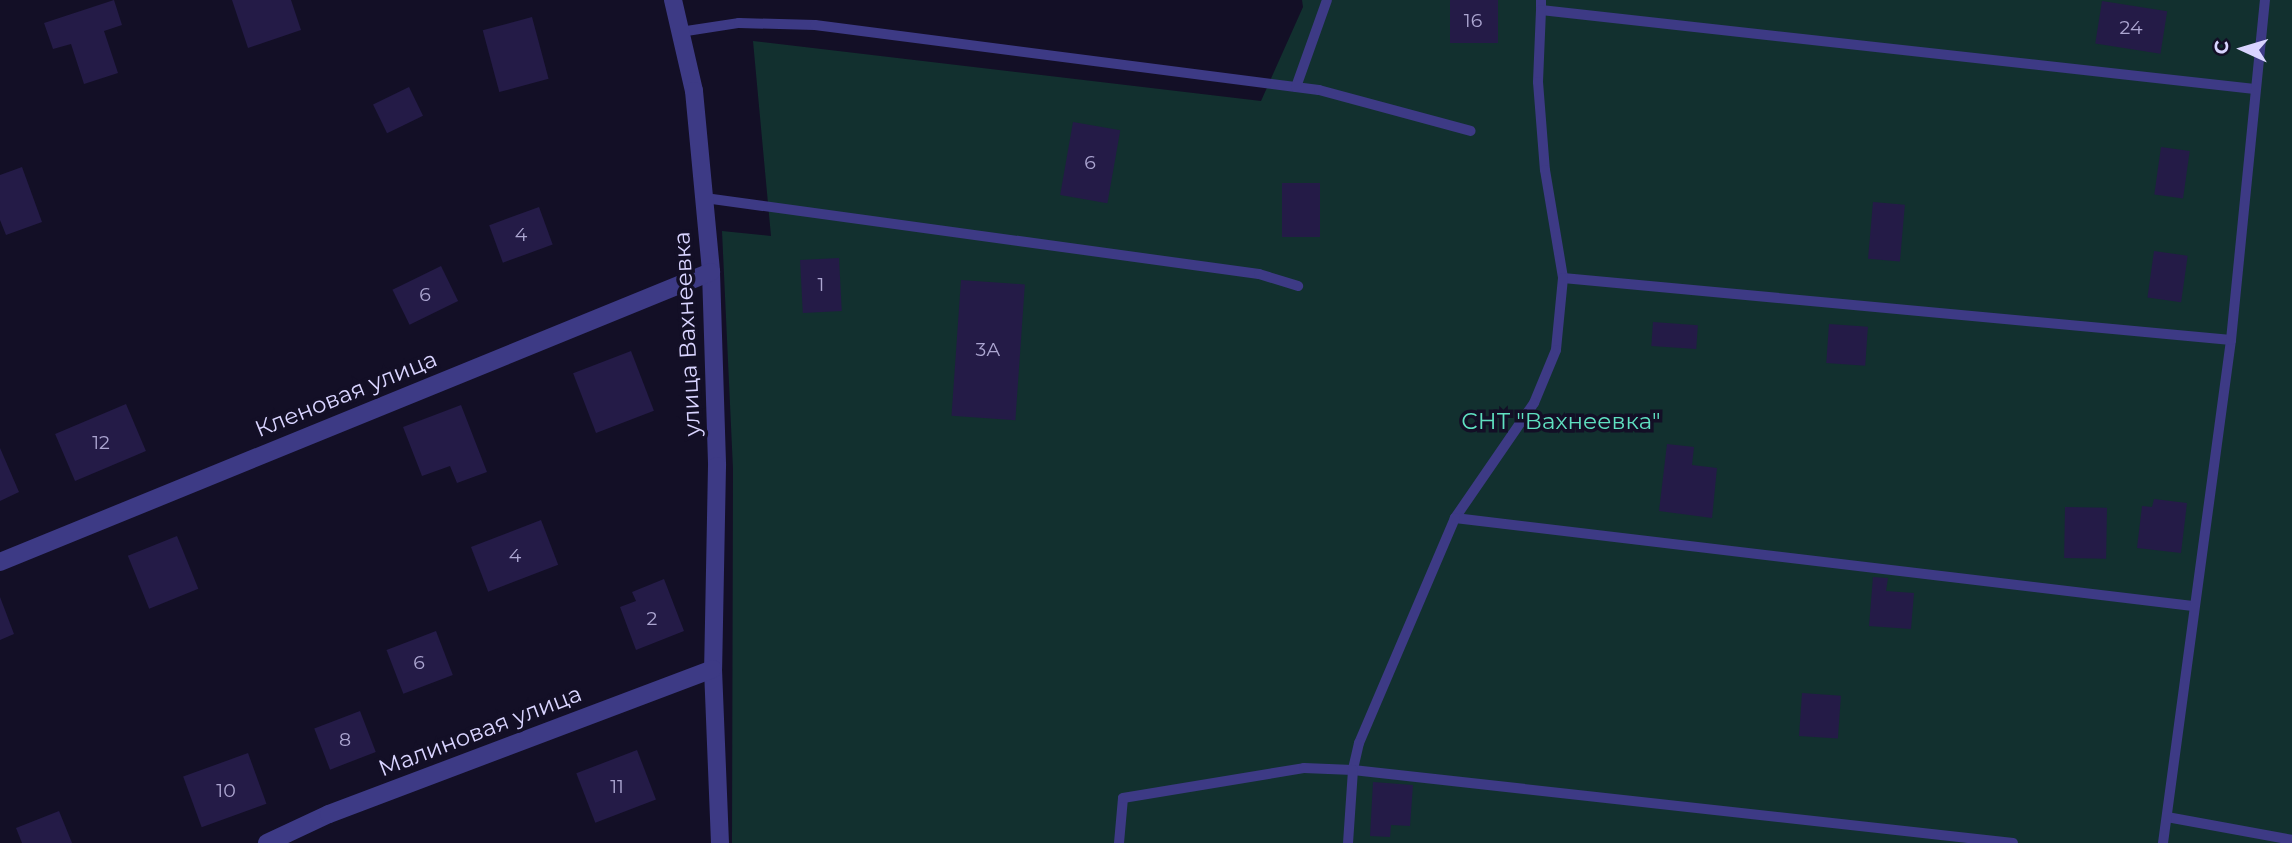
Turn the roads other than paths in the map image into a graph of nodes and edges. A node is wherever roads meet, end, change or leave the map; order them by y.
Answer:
1 (673, 0) edge
2 (1327, 0) edge
3 (2265, 0) edge
4 (1541, 5) edge
5 (680, 32) junction
6 (1296, 87) junction
7 (2255, 89) junction
8 (1471, 131) dead end
9 (705, 198) junction
10 (711, 272) junction
11 (1563, 278) junction
12 (1298, 286) dead end
13 (2231, 340) junction
14 (1455, 518) junction
15 (0, 562) edge
16 (2193, 606) junction
17 (713, 669) junction
18 (1353, 770) junction
19 (2167, 817) junction
20 (2292, 840) edge
21 (267, 843) edge
22 (720, 843) edge
23 (1119, 843) edge
24 (1348, 843) edge
25 (2013, 843) edge
26 (2163, 843) edge

1 - 5 street, улица Вахнеевка
2 - 6 lane
3 - 7 lane
4 - 7 lane
4 - 11 lane
5 - 6 lane
5 - 9 street, улица Вахнеевка
6 - 8 lane
7 - 13 lane
9 - 10 street, улица Вахнеевка
9 - 12 lane
10 - 15 street, Кленовая улица
10 - 17 street, улица Вахнеевка
11 - 13 lane
11 - 14 lane
13 - 16 lane
14 - 16 lane
14 - 18 lane
16 - 19 lane
17 - 21 street, Малиновая улица
17 - 22 street, улица Вахнеевка
18 - 23 lane
18 - 24 lane
18 - 25 lane
19 - 20 lane
19 - 26 lane

